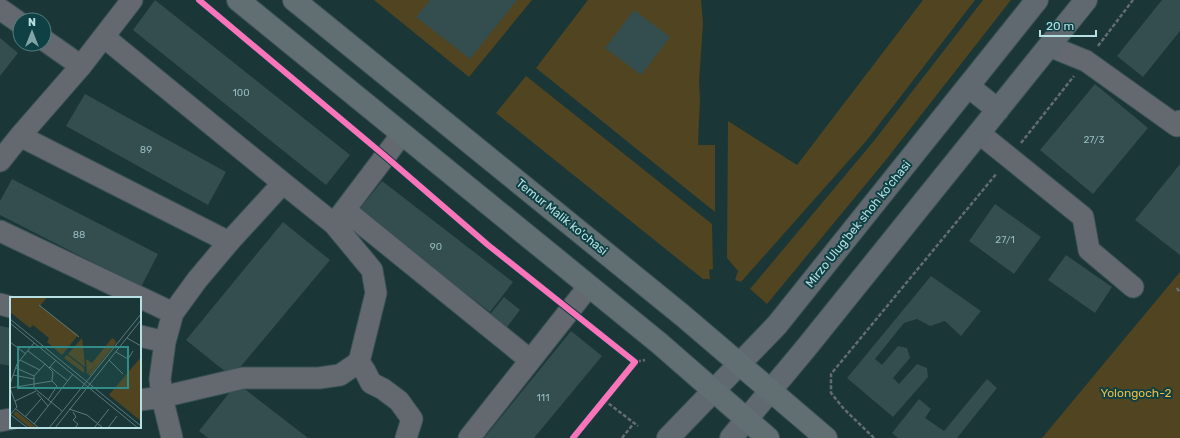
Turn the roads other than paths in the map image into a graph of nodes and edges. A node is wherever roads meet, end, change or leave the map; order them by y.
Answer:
1 (132, 0) edge
2 (238, 0) edge
3 (294, 0) edge
4 (1037, 0) edge
5 (1086, 0) edge
6 (0, 9) edge
7 (12, 17) edge
8 (104, 37) junction
9 (52, 46) edge
10 (1049, 46) junction
11 (81, 66) junction
12 (968, 86) junction
13 (998, 110) junction
14 (1180, 121) edge
15 (979, 133) junction
16 (402, 134) junction
17 (20, 136) junction
18 (0, 161) edge
19 (283, 183) junction
20 (339, 217) junction
21 (0, 231) edge
22 (229, 242) junction
23 (589, 286) junction
24 (1133, 287) dead end
25 (140, 297) edge
26 (141, 297) edge
27 (0, 304) edge
28 (10, 307) edge
29 (172, 312) junction
30 (141, 336) edge
31 (165, 342) junction
32 (530, 360) junction
33 (359, 362) junction
34 (740, 364) junction
35 (771, 390) junction
36 (714, 391) junction
37 (162, 397) junction
38 (141, 400) edge
39 (10, 419) edge
40 (746, 419) junction
41 (0, 421) edge
42 (172, 438) edge
43 (406, 438) edge
44 (469, 438) edge
45 (668, 438) edge
46 (731, 438) edge
47 (768, 438) edge
48 (826, 438) edge

1 - 8 lane
2 - 16 highway
3 - 34 highway, Temur Malik ko'chasi
4 - 12 main road, Mirzo Ulug'bek shoh ko'chasi
5 - 10 main road
6 - 7 lane
8 - 11 lane
8 - 19 lane
9 - 11 lane
10 - 13 main road
10 - 14 lane
11 - 17 lane
12 - 13 main road
12 - 34 main road, Mirzo Ulug'bek shoh ko'chasi
13 - 15 main road
15 - 24 lane
15 - 35 main road
16 - 20 lane
16 - 23 highway
17 - 18 lane
17 - 22 lane
19 - 20 lane
19 - 22 lane
20 - 32 lane
20 - 33 lane
21 - 25 lane
22 - 29 lane
23 - 32 lane
23 - 36 highway
26 - 29 lane
27 - 28 lane
29 - 31 lane
30 - 31 lane
31 - 37 lane
32 - 44 lane
33 - 37 lane
33 - 43 lane
34 - 35 highway, Temur Malik ko'chasi
34 - 36 main road, Mirzo Ulug'bek shoh ko'chasi
35 - 40 main road
35 - 48 highway, Temur Malik ko'chasi
36 - 40 highway
36 - 45 main road, Mirzo Ulug'bek shoh ko'chasi
37 - 38 lane
37 - 42 lane
39 - 41 lane
40 - 46 main road
40 - 47 highway

